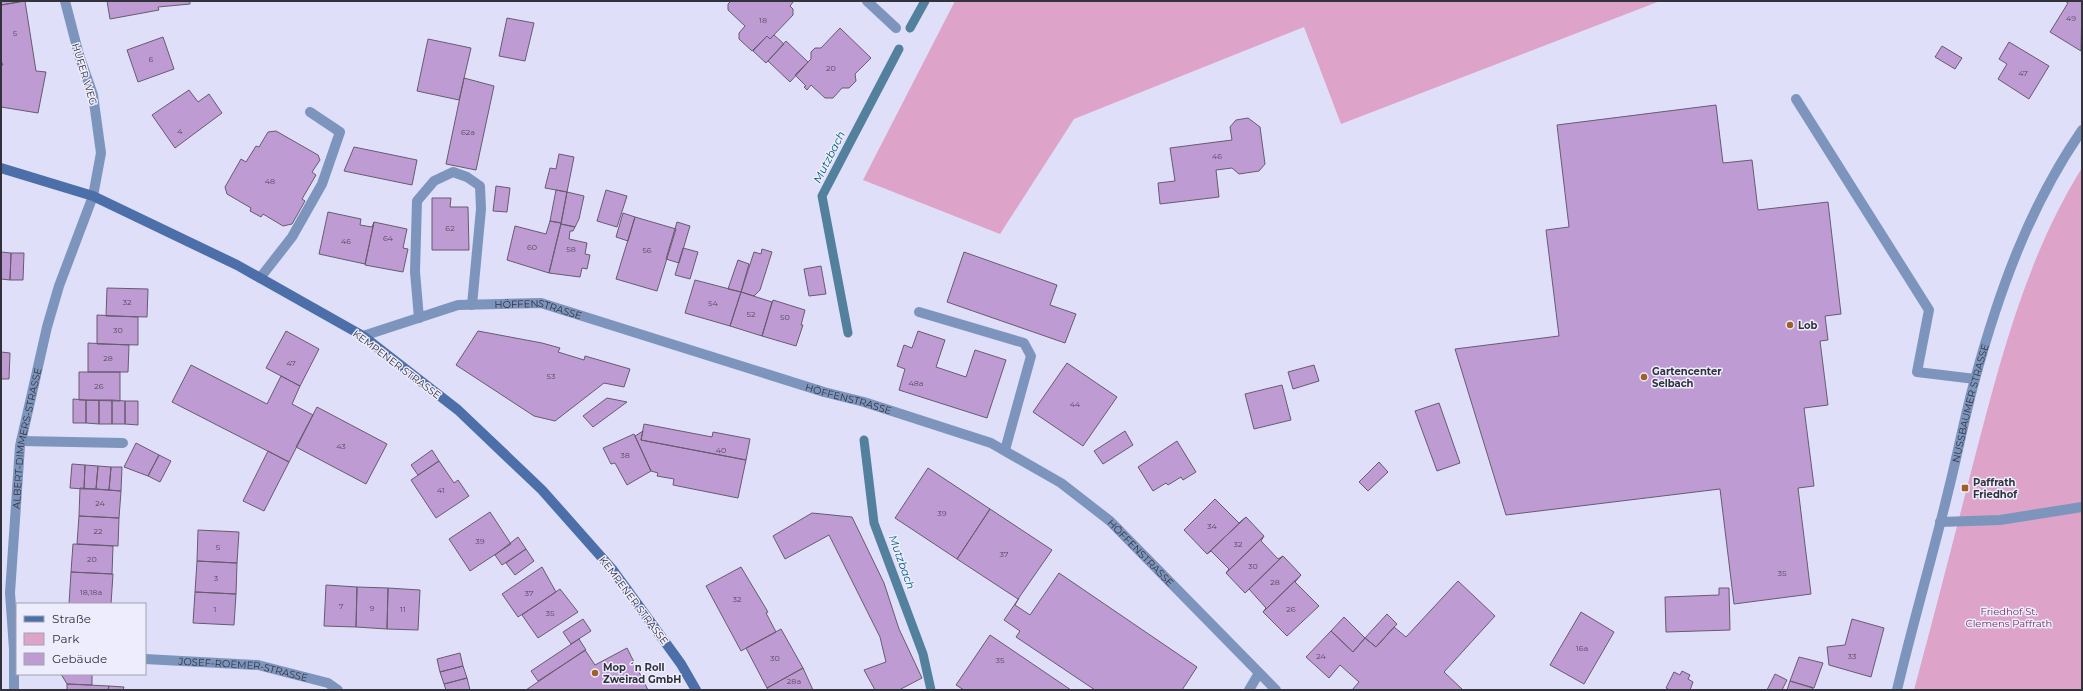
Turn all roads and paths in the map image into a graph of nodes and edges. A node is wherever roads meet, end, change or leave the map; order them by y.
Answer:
1 (65, 1) edge
2 (867, 1) edge
3 (896, 28) dead end
4 (1796, 99) dead end
5 (310, 112) dead end
6 (2082, 130) edge
7 (1, 168) edge
8 (93, 196) junction
9 (260, 278) junction
10 (472, 305) junction
11 (919, 312) dead end
12 (419, 318) junction
13 (363, 336) junction
14 (1975, 379) junction
15 (21, 441) junction
16 (123, 443) dead end
17 (1005, 450) junction
18 (2082, 506) edge
19 (1940, 522) junction
20 (15, 649) edge
21 (146, 658) edge
22 (1259, 673) junction
23 (14, 690) edge
24 (338, 690) edge
25 (696, 690) edge
26 (1249, 690) edge
27 (1276, 690) edge
28 (1897, 690) edge

1 - 8 street, HUFER WEG
2 - 3 street
4 - 14 street
5 - 9 street
6 - 14 street, NUSSBAUMER STRASSE
7 - 8 main road, KEMPENER STRASSE
8 - 9 main road, KEMPENER STRASSE
8 - 15 street, ALBERT-DIMMERS-STRASSE
9 - 13 main road, KEMPENER STRASSE
10 - 12 street, HÖFFENSTRASSE
10 - 12 street
10 - 17 street, HÖFFENSTRASSE
11 - 17 street
12 - 13 street, HÖFFENSTRASSE
13 - 25 main road, KEMPENER STRASSE
14 - 19 street, NUSSBAUMER STRASSE
15 - 16 street
15 - 20 street, ALBERT-DIMMERS-STRASSE
17 - 22 street, HÖFFENSTRASSE
18 - 19 street
19 - 28 street, NUSSBAUMER STRASSE
20 - 23 street, ALBERT-DIMMERS-STRASSE
21 - 24 street, JOSEF-ROEMER-STRASSE
22 - 26 street
22 - 27 street, HÖFFENSTRASSE

